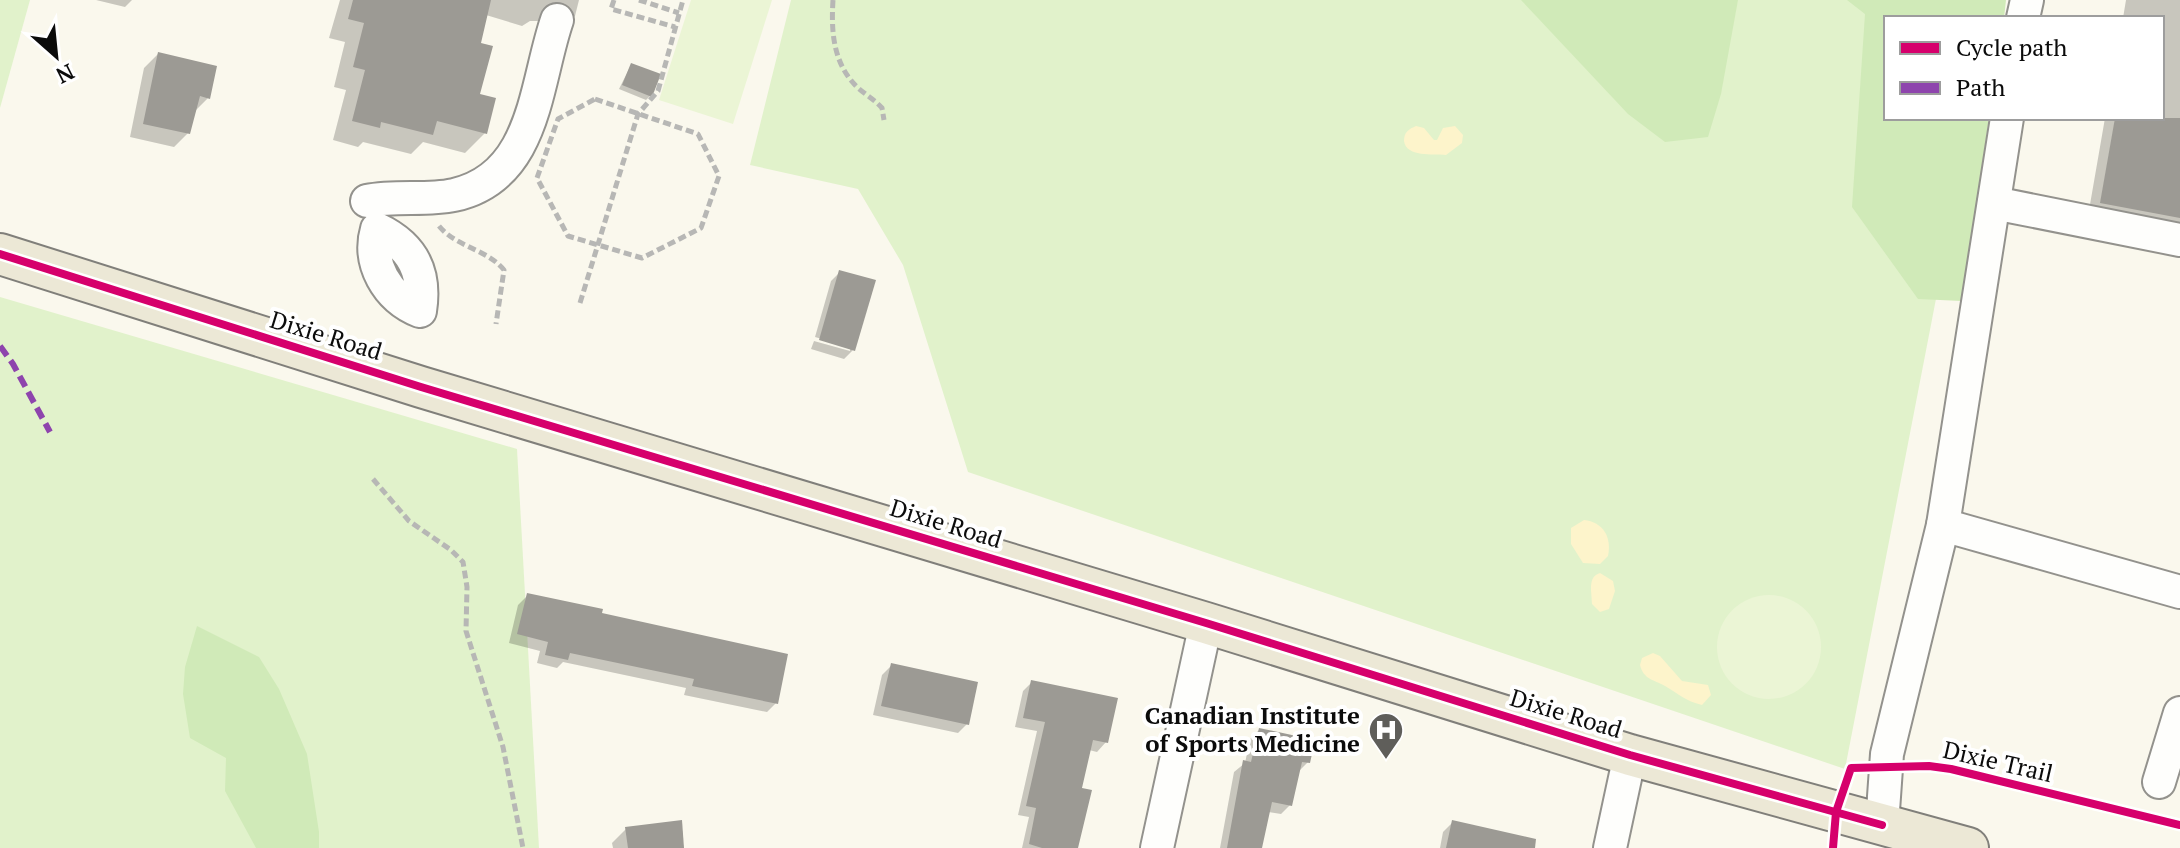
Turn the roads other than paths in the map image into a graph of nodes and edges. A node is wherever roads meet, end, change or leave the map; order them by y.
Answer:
1 (557, 20) dead end
2 (2007, 120) edge
3 (367, 201) dead end
4 (1994, 203) junction
5 (2180, 240) edge
6 (0, 254) edge
7 (1943, 525) junction
8 (2180, 592) edge
9 (1206, 623) junction
10 (2180, 713) edge
11 (1630, 755) junction
12 (2159, 782) dead end
13 (1882, 825) junction
14 (1157, 848) edge
15 (1610, 848) edge
16 (1968, 848) edge

1 - 3 street
2 - 4 street
4 - 5 street
4 - 7 street
6 - 9 main road, Dixie Road
7 - 8 street
7 - 13 street
9 - 11 main road, Dixie Road
9 - 14 street
10 - 12 street
11 - 13 main road, Dixie Road
11 - 15 street
13 - 16 main road, Dixie Road

